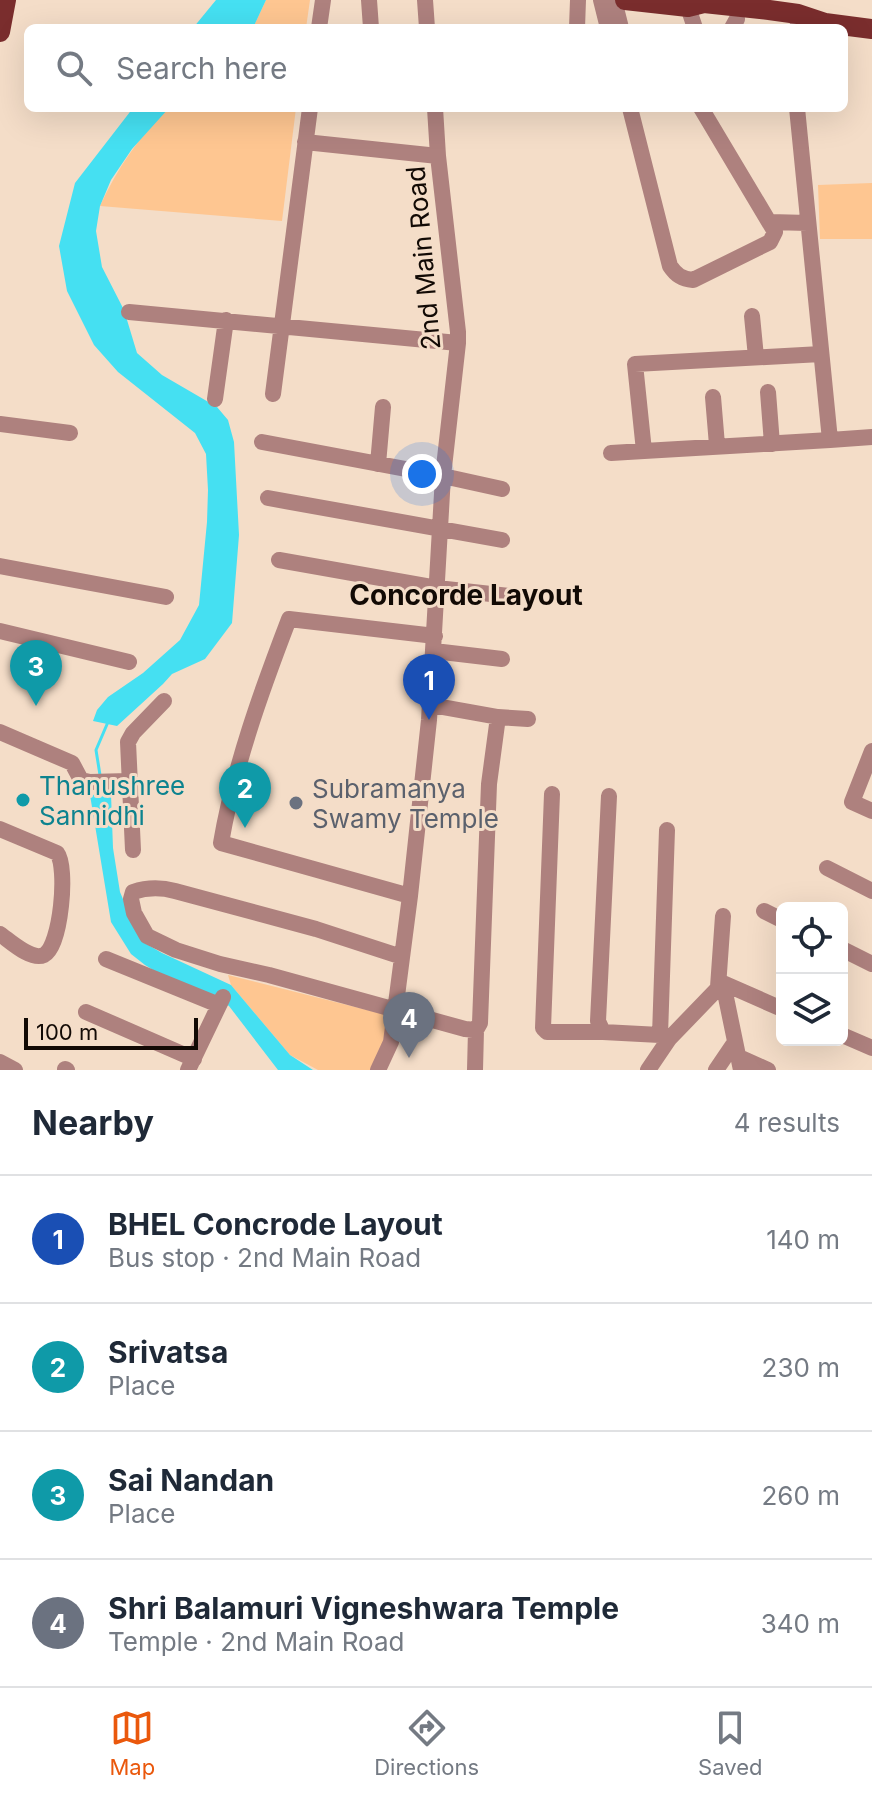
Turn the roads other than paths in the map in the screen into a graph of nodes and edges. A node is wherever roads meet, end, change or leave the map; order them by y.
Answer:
1 (6, 0) edge
2 (323, 0) edge
3 (369, 0) edge
4 (425, 0) edge
5 (578, 0) edge
6 (601, 0) edge
7 (614, 0) edge
8 (625, 0) edge
9 (699, 10) edge
10 (798, 17) edge
11 (734, 23) edge
12 (320, 24) edge
13 (371, 24) edge
14 (427, 24) edge
15 (577, 24) edge
16 (607, 24) edge
17 (620, 24) edge
18 (833, 24) edge
19 (848, 26) edge
20 (872, 29) edge
21 (0, 32) edge
22 (309, 112) edge
23 (435, 112) edge
24 (631, 112) edge
25 (703, 112) edge
26 (797, 112) edge
27 (305, 142) junction
28 (438, 156) junction
29 (770, 222) junction
30 (808, 223) junction
31 (129, 312) dead end
32 (752, 316) dead end
33 (226, 320) junction
34 (281, 325) junction
35 (458, 343) junction
36 (821, 354) junction
37 (756, 357) junction
38 (768, 392) dead end
39 (273, 394) dead end
40 (713, 397) dead end
41 (215, 399) dead end
42 (383, 407) dead end
43 (0, 424) edge
44 (70, 433) dead end
45 (872, 437) edge
46 (830, 440) junction
47 (262, 442) dead end
48 (772, 444) junction
49 (717, 445) junction
50 (644, 451) junction
51 (611, 453) dead end
52 (378, 464) junction
53 (443, 476) junction
54 (502, 489) dead end
55 (268, 498) dead end
56 (440, 530) junction
57 (502, 540) dead end
58 (279, 560) dead end
59 (0, 566) edge
60 (437, 588) junction
61 (509, 596) dead end
62 (166, 597) dead end
63 (0, 631) edge
64 (434, 644) junction
65 (502, 659) dead end
66 (129, 662) dead end
67 (164, 701) dead end
68 (431, 705) junction
69 (498, 717) junction
70 (528, 719) dead end
71 (0, 732) edge
72 (872, 751) edge
73 (129, 781) junction
74 (552, 794) dead end
75 (609, 796) dead end
76 (872, 811) edge
77 (0, 829) edge
78 (667, 830) dead end
79 (133, 850) dead end
80 (827, 868) dead end
81 (872, 891) edge
82 (410, 896) junction
83 (764, 911) dead end
84 (723, 916) dead end
85 (776, 917) edge
86 (0, 934) edge
87 (848, 952) edge
88 (402, 957) junction
89 (106, 959) dead end
90 (872, 964) edge
91 (720, 985) junction
92 (776, 1007) edge
93 (394, 1009) junction
94 (86, 1012) dead end
95 (476, 1030) junction
96 (603, 1032) junction
97 (664, 1037) junction
98 (848, 1038) edge
99 (872, 1048) edge
100 (738, 1056) edge
101 (0, 1062) edge
102 (191, 1065) edge
103 (15, 1070) edge
104 (378, 1070) edge
105 (475, 1070) edge
106 (648, 1070) edge
107 (716, 1070) edge
108 (768, 1070) edge

1 - 21 main road
2 - 12 street
3 - 13 street
4 - 14 street
5 - 15 street
6 - 16 street
7 - 17 street
8 - 9 main road
9 - 10 main road
9 - 11 main road
10 - 11 main road
10 - 18 main road
19 - 20 main road
22 - 27 street
23 - 28 street, 2nd Main Road
24 - 29 street
25 - 29 street
26 - 30 street
27 - 28 street
27 - 34 street
28 - 35 street, 2nd Main Road
29 - 30 street
30 - 36 street
31 - 33 street
32 - 37 street
33 - 34 street
33 - 41 street
34 - 35 street
34 - 39 street
35 - 53 street, 2nd Main Road
36 - 37 street
36 - 46 street
37 - 50 street
38 - 48 street
40 - 49 street
42 - 52 street
43 - 44 street
45 - 46 street
46 - 48 street
47 - 52 street
48 - 49 street
49 - 50 street
50 - 51 street
52 - 53 street
53 - 54 street
53 - 56 street, 2nd Main Road
55 - 56 street
56 - 57 street
56 - 60 street, 2nd Main Road
58 - 60 street
59 - 62 street
60 - 61 street
60 - 64 street, 2nd Main Road
63 - 66 street
64 - 65 street
64 - 68 street, 2nd Main Road
64 - 82 street
67 - 73 street
68 - 69 street
68 - 82 street, 2nd Main Road
69 - 70 street
69 - 95 street
71 - 73 street
72 - 76 street
73 - 79 street
74 - 96 street
75 - 96 street
77 - 86 street
78 - 97 street
80 - 81 street
82 - 88 street, 2nd Main Road
83 - 85 street
84 - 91 street
87 - 90 street
88 - 93 street, 2nd Main Road
88 - 93 street
89 - 102 street
91 - 92 street
91 - 97 street
91 - 100 street
93 - 95 street
93 - 104 street, 2nd Main Road
94 - 102 street
95 - 105 street
96 - 97 street
97 - 106 street
98 - 99 street
100 - 107 street
100 - 108 street
101 - 103 street

